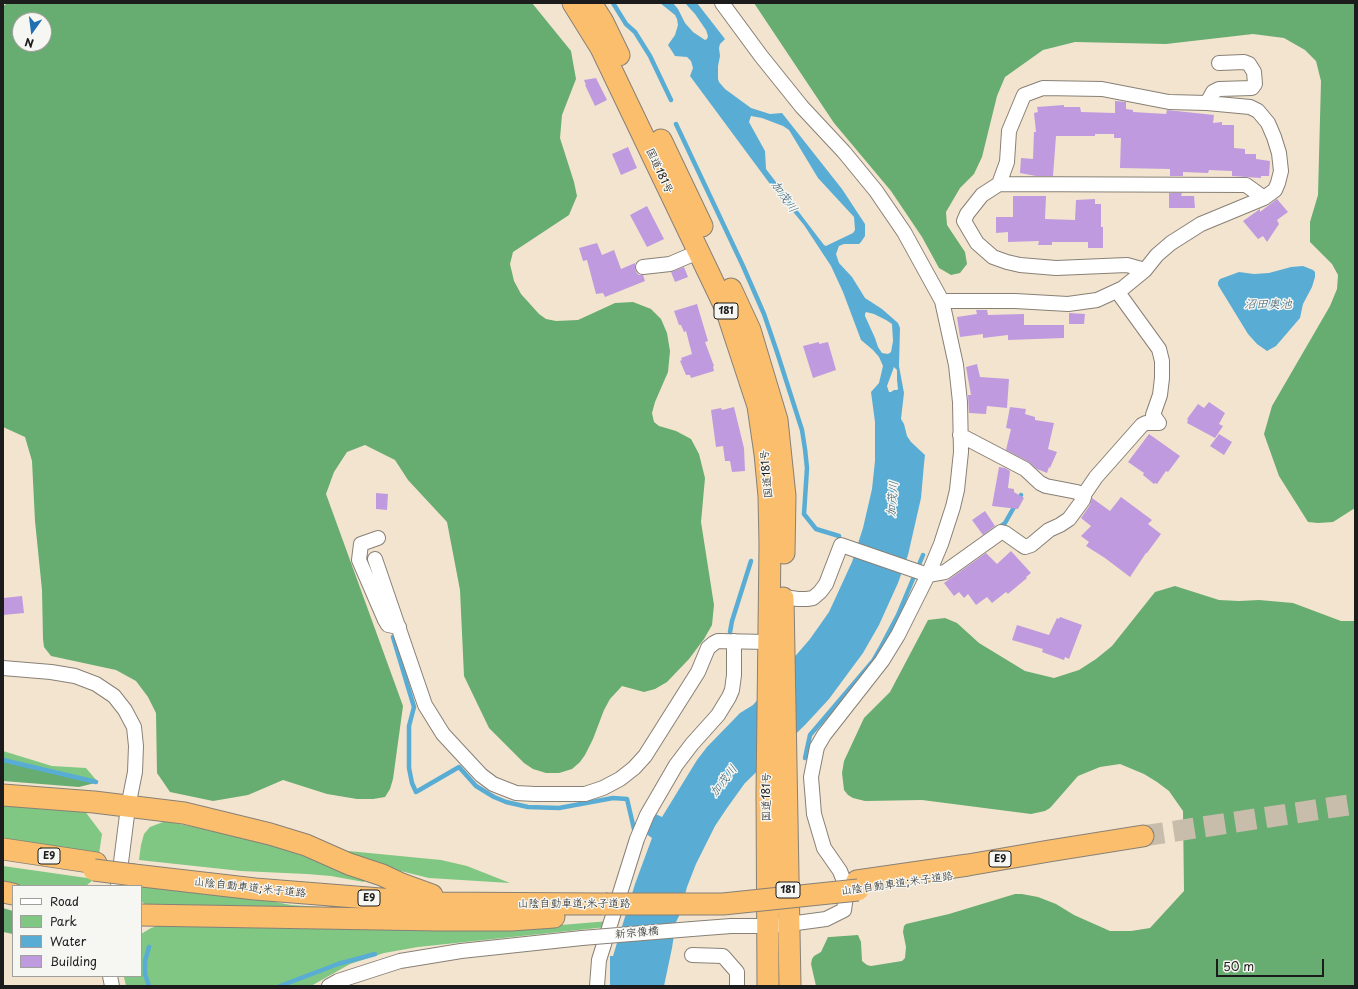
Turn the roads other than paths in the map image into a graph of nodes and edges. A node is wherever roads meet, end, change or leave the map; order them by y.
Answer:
1 (573, 3) edge
2 (591, 3) edge
3 (722, 3) edge
4 (1219, 63) dead end
5 (1207, 103) junction
6 (999, 184) junction
7 (1264, 198) junction
8 (698, 252) junction
9 (643, 267) dead end
10 (1145, 270) junction
11 (1117, 291) junction
12 (942, 301) junction
13 (960, 435) junction
14 (1083, 496) junction
15 (378, 538) dead end
16 (376, 559) dead end
17 (924, 573) junction
18 (776, 596) junction
19 (399, 627) junction
20 (734, 641) junction
21 (773, 646) junction
22 (3, 668) edge
23 (776, 794) junction
24 (3, 795) edge
25 (128, 807) junction
26 (1143, 842) tunnel mouth
27 (3, 848) edge
28 (3, 856) edge
29 (95, 866) junction
30 (129, 877) edge
31 (858, 885) junction
32 (432, 895) junction
33 (605, 905) junction
34 (142, 915) edge
35 (789, 924) junction
36 (768, 926) junction
37 (692, 955) dead end
38 (330, 986) edge
39 (597, 986) edge
40 (737, 986) edge
41 (768, 986) edge
42 (790, 986) edge

1 - 8 highway, 国道181号 / 181
2 - 18 highway, 国道181号 / 181
3 - 12 street
4 - 5 street
5 - 6 street
5 - 7 street
6 - 7 street
6 - 10 street
7 - 10 street
8 - 9 street
8 - 18 highway, 国道181号 / 181
10 - 11 street
11 - 12 street
11 - 14 street
12 - 13 street
13 - 14 street
13 - 17 street
14 - 17 street
15 - 19 street
16 - 19 street
17 - 18 street
17 - 35 street, 新宗像橋
18 - 21 highway, 国道181号 / 181
19 - 20 street
20 - 21 street
20 - 39 street
21 - 23 highway, 国道181号 / 181
22 - 25 street
23 - 35 highway, 国道181号 / 181
23 - 36 highway, 国道181号 / 181
24 - 25 highway
25 - 30 street
25 - 32 highway
26 - 31 highway, 山陰自動車道;米子道路 / E9
27 - 29 highway, 山陰自動車道;米子道路 / E9
28 - 29 highway, 山陰自動車道;米子道路 / E9
29 - 30 highway, 山陰自動車道;米子道路 / E9, bridge
30 - 32 highway, 山陰自動車道;米子道路 / E9
30 - 33 highway, 山陰自動車道;米子道路 / E9
31 - 33 highway, 山陰自動車道;米子道路 / E9
31 - 33 highway, 山陰自動車道;米子道路 / E9, bridge
32 - 33 highway, 山陰自動車道;米子道路 / E9
33 - 34 highway
35 - 36 street, 新宗像橋
35 - 42 highway, 国道181号 / 181
36 - 38 street, 新宗像橋, bridge
36 - 41 highway, 国道181号 / 181
37 - 40 street

